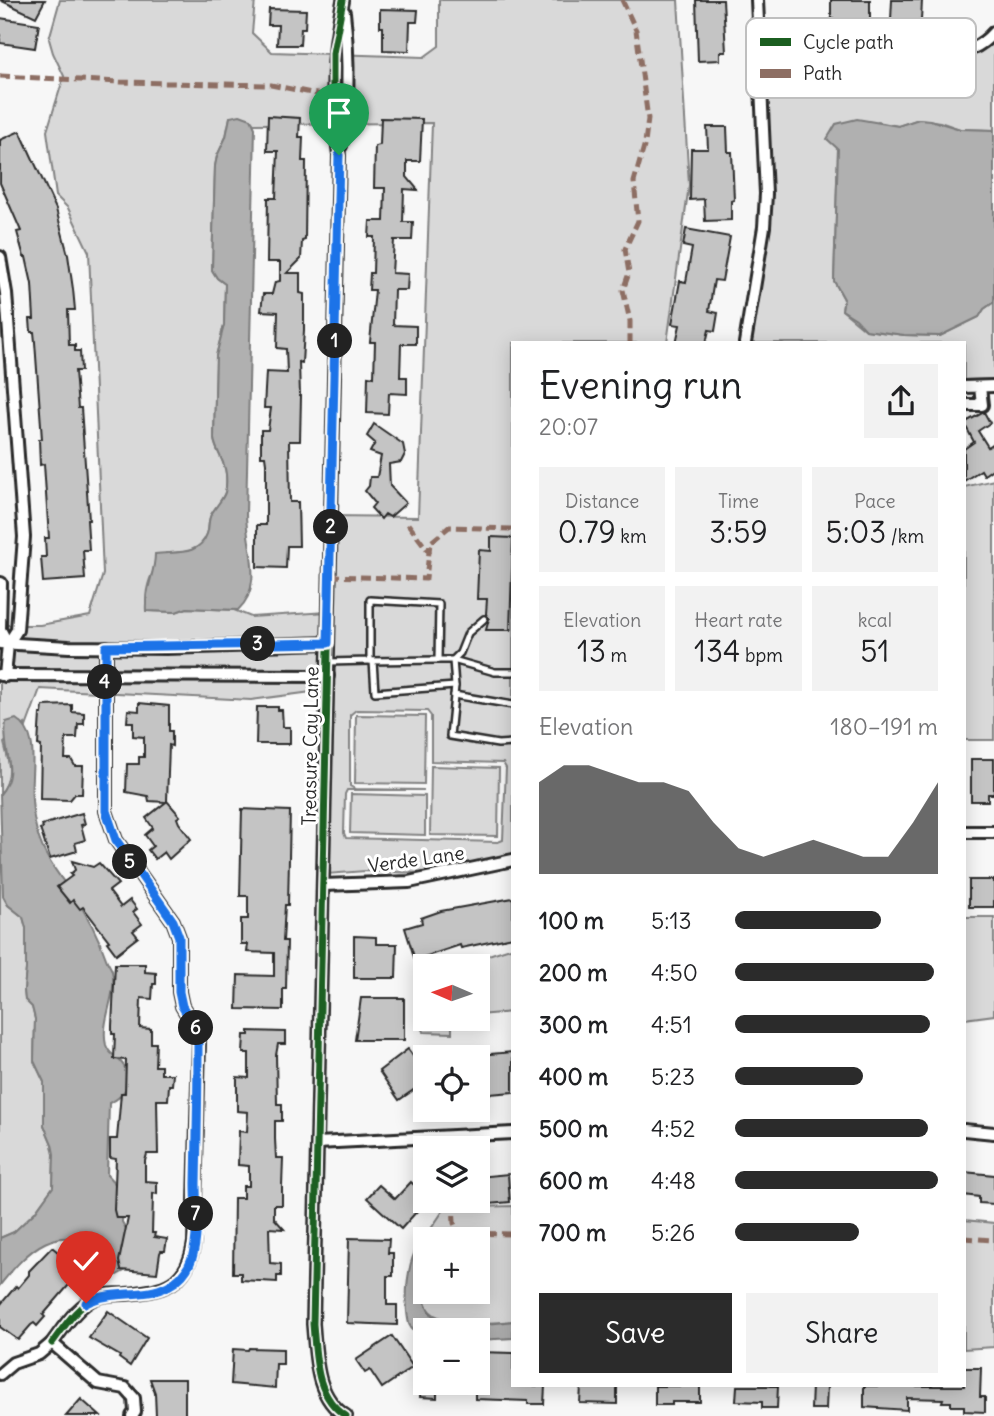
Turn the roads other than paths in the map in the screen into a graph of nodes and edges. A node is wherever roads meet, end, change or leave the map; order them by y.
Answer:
1 (343, 0) edge
2 (757, 0) edge
3 (758, 18) edge
4 (994, 32) edge
5 (976, 47) edge
6 (762, 98) edge
7 (0, 257) edge
8 (745, 341) edge
9 (966, 387) edge
10 (980, 387) junction
11 (994, 387) edge
12 (966, 405) edge
13 (1, 583) edge
14 (18, 587) junction
15 (484, 619) dead end
16 (4, 643) edge
17 (328, 643) junction
18 (106, 647) junction
19 (438, 660) junction
20 (453, 660) junction
21 (372, 661) junction
22 (328, 662) junction
23 (511, 672) edge
24 (2, 675) edge
25 (328, 676) junction
26 (105, 677) junction
27 (455, 686) junction
28 (454, 695) junction
29 (511, 705) edge
30 (511, 743) edge
31 (966, 832) edge
32 (994, 832) edge
33 (511, 860) edge
34 (323, 884) junction
35 (966, 1130) edge
36 (511, 1133) edge
37 (994, 1133) edge
38 (317, 1143) junction
39 (52, 1343) junction
40 (0, 1374) edge
41 (132, 1416) edge
42 (346, 1416) edge

1 - 17 street, Treasure Cay Lane
2 - 3 street
4 - 5 street
6 - 8 street
7 - 14 street
9 - 10 street
10 - 11 street
10 - 12 street
13 - 14 street
13 - 16 street
14 - 16 street
15 - 20 lane
16 - 18 street
16 - 24 street
17 - 18 street
17 - 22 street, Treasure Cay Lane
18 - 26 street
19 - 20 lane
19 - 21 lane
19 - 21 lane
20 - 23 lane
20 - 27 lane
21 - 22 lane
21 - 27 lane
22 - 25 street, Treasure Cay Lane
24 - 26 street
25 - 26 street
25 - 34 street, Treasure Cay Lane
26 - 39 street
27 - 28 lane
28 - 29 lane
28 - 30 lane
31 - 32 street
33 - 34 street, Verde Lane
34 - 38 street, Treasure Cay Lane
35 - 37 street
36 - 38 street
38 - 42 street, Treasure Cay Lane
39 - 40 street
39 - 41 street

